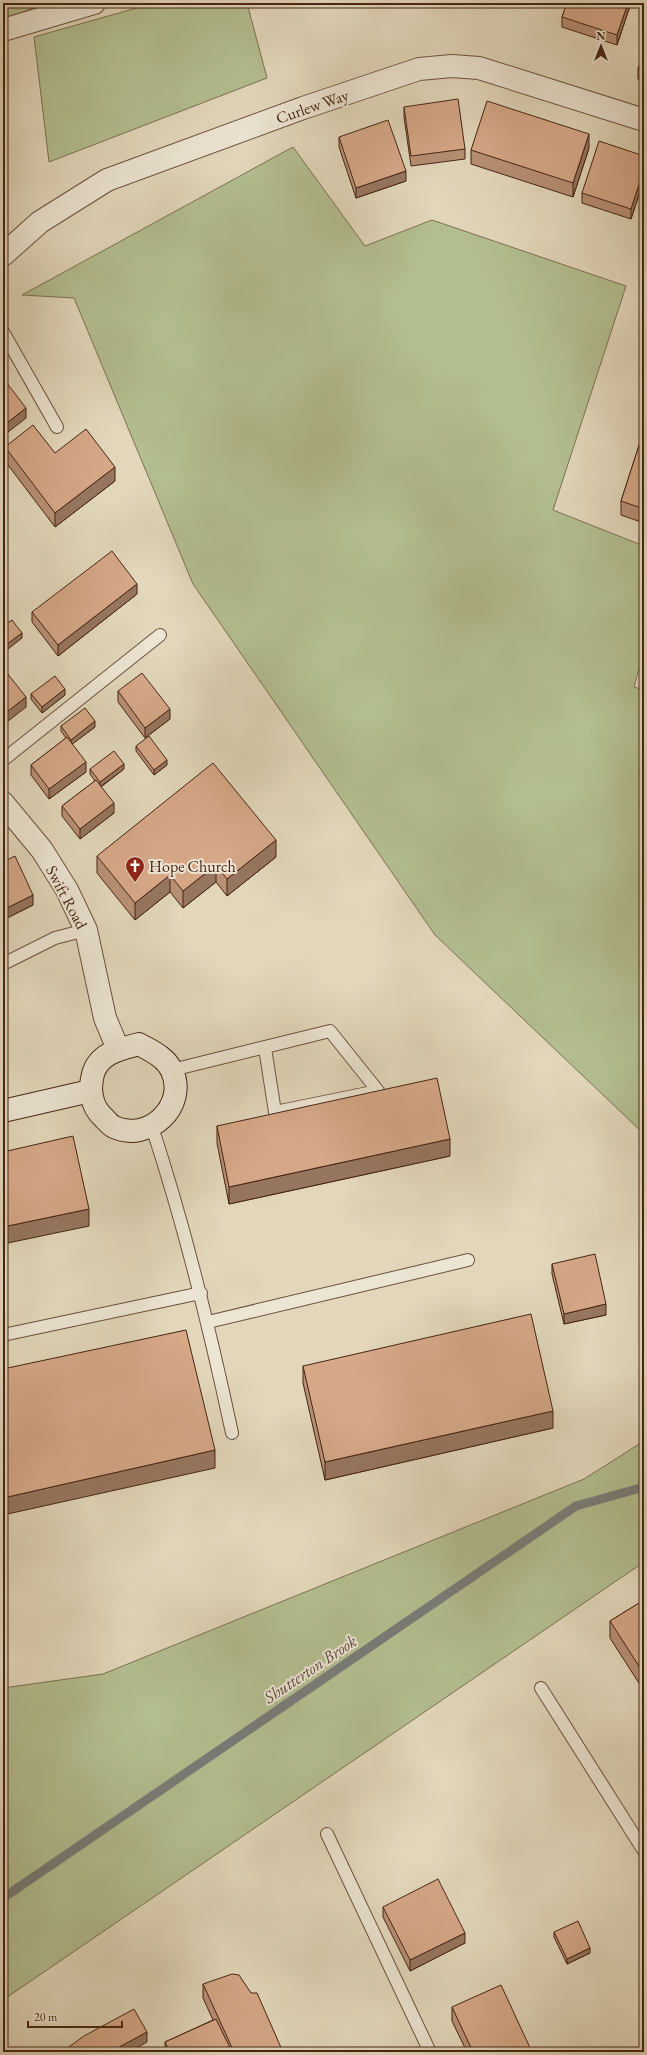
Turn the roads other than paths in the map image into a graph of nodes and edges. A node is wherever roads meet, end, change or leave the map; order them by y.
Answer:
1 (94, 3) edge
2 (3, 30) edge
3 (644, 120) edge
4 (3, 255) edge
5 (3, 332) edge
6 (57, 427) dead end
7 (160, 635) dead end
8 (3, 760) edge
9 (3, 803) edge
10 (86, 930) junction
11 (3, 964) edge
12 (265, 1048) junction
13 (118, 1049) junction
14 (172, 1070) junction
15 (90, 1091) junction
16 (3, 1111) edge
17 (152, 1127) junction
18 (468, 1260) dead end
19 (201, 1293) junction
20 (208, 1322) junction
21 (3, 1335) edge
22 (232, 1433) dead end
23 (541, 1688) dead end
24 (326, 1834) dead end
25 (644, 1851) edge
26 (430, 2052) edge

1 - 2 street
3 - 4 street, Curlew Way
5 - 6 lane
7 - 8 lane
9 - 10 street, Swift Road
10 - 11 lane
10 - 13 street, Swift Road
12 - 12 lane
12 - 14 lane
13 - 14 street
13 - 15 street
14 - 17 street
15 - 16 street
15 - 17 street
17 - 19 lane
18 - 20 lane
19 - 20 lane
19 - 21 lane
20 - 22 lane
23 - 25 lane
24 - 26 lane

